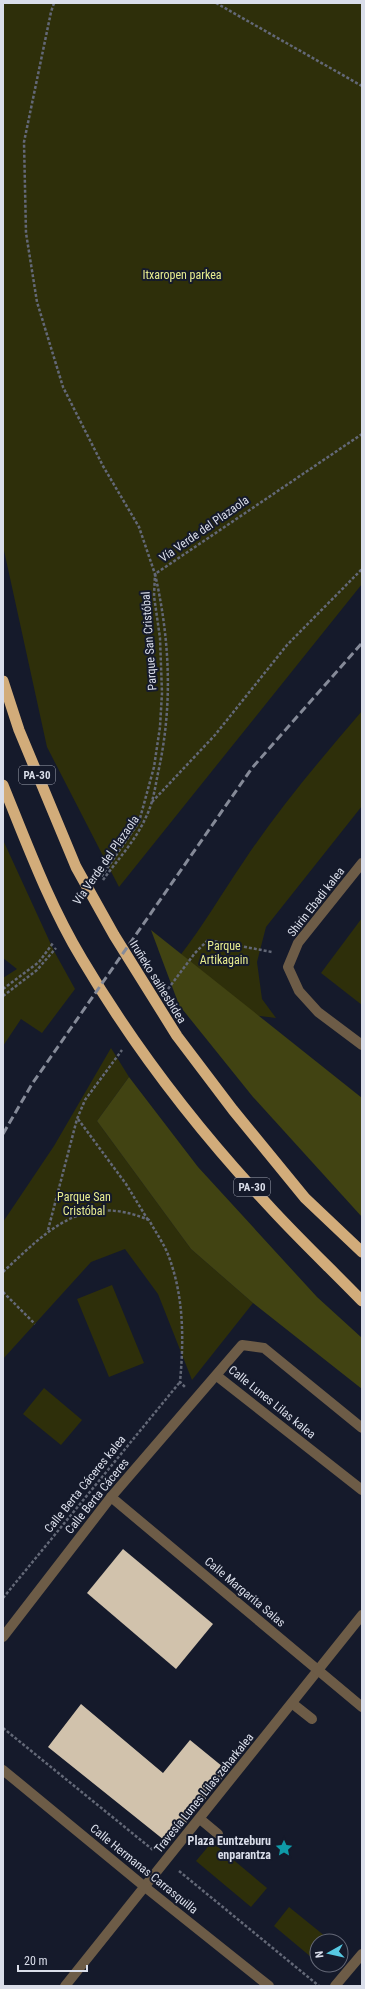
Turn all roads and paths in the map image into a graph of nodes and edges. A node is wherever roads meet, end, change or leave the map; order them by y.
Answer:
1 (54, 3) edge
2 (216, 3) edge
3 (362, 86) edge
4 (362, 434) edge
5 (362, 569) edge
6 (155, 574) junction
7 (3, 681) edge
8 (3, 785) edge
9 (152, 802) junction
10 (362, 863) edge
11 (97, 882) dead end
12 (102, 882) dead end
13 (57, 938) dead end
14 (58, 944) dead end
15 (3, 989) edge
16 (3, 996) edge
17 (362, 1045) edge
18 (78, 1119) dead end
19 (149, 1220) junction
20 (362, 1252) edge
21 (3, 1272) edge
22 (3, 1292) edge
23 (362, 1301) edge
24 (35, 1324) dead end
25 (217, 1376) junction
26 (180, 1382) junction
27 (194, 1399) junction
28 (362, 1428) edge
29 (362, 1490) edge
30 (111, 1497) junction
31 (3, 1598) edge
32 (362, 1615) edge
33 (3, 1637) edge
34 (318, 1670) junction
35 (293, 1704) junction
36 (362, 1707) edge
37 (312, 1719) dead end
38 (3, 1770) edge
39 (200, 1819) junction
40 (218, 1834) dead end
41 (145, 1888) junction
42 (362, 1954) edge
43 (65, 1986) edge
44 (269, 1986) edge
45 (335, 1986) edge

1 - 6 path
2 - 3 path
4 - 6 path, Vía Verde del Plazaola
5 - 9 path
6 - 9 path, Vía Verde del Plazaola
6 - 11 path, Parque San Cristóbal
7 - 20 highway, Iruñeko saihesbidea / PA-30
8 - 23 highway, PA-30
9 - 12 path, Vía Verde del Plazaola
10 - 17 street, Shirin Ebadi kalea
13 - 15 path
14 - 16 path
18 - 19 path
19 - 21 path
19 - 26 path
22 - 24 path
25 - 27 street, Calle Berta Cáceres
25 - 28 street, Calle Lunes Lilas kalea
25 - 29 street, Calle Lunes Lilas kalea
26 - 27 path
26 - 31 path, Calle Berta Cáceres kalea
27 - 30 street, Calle Berta Cáceres
30 - 33 street, Calle Berta Cáceres
30 - 34 street, Calle Margarita Salas
32 - 34 street, Travesía Lunes Lilas zeharkalea
34 - 35 street, Travesía Lunes Lilas zeharkalea
34 - 36 street, Calle Margarita Salas
35 - 37 street
35 - 39 street, Travesía Lunes Lilas zeharkalea
38 - 41 street, Calle Hermanas Carrasquilla
39 - 40 street
39 - 41 street, Travesía Lunes Lilas zeharkalea
41 - 43 street, Travesía Lunes Lilas zeharkalea
41 - 44 street, Calle Hermanas Carrasquilla
42 - 45 street

